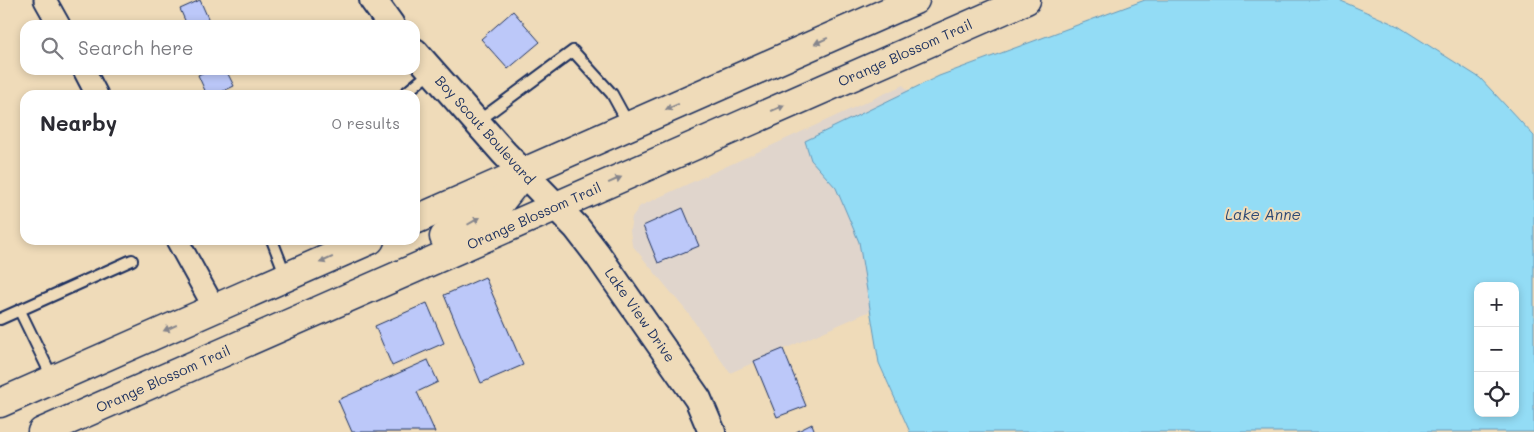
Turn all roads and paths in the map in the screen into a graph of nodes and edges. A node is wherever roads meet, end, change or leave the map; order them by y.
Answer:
1 (45, 0) edge
2 (372, 0) edge
3 (915, 0) edge
4 (1026, 0) edge
5 (56, 20) edge
6 (387, 20) edge
7 (423, 62) edge
8 (87, 75) edge
9 (415, 75) edge
10 (95, 90) edge
11 (406, 90) edge
12 (476, 122) junction
13 (629, 126) junction
14 (523, 173) junction
15 (556, 206) junction
16 (420, 218) edge
17 (180, 245) edge
18 (274, 245) edge
19 (359, 245) edge
20 (132, 260) dead end
21 (286, 277) junction
22 (215, 309) junction
23 (20, 310) junction
24 (0, 319) edge
25 (56, 379) junction
26 (0, 403) edge
27 (103, 405) junction
28 (0, 421) edge
29 (42, 432) edge
30 (712, 432) edge

1 - 5 street
2 - 6 street
3 -> 13 main road
15 -> 4 main road, Orange Blossom Trail
7 - 12 street, Boy Scout Boulevard
8 - 10 street
9 - 11 lane
12 - 13 lane
12 - 14 street, Boy Scout Boulevard
13 - 14 main road
14 - 15 street, Boy Scout Boulevard
14 - 16 main road
27 -> 14 main road
15 - 27 main road, Orange Blossom Trail
15 - 30 street, Lake View Drive
17 - 22 street
18 - 21 lane
19 -> 21 main road
20 - 23 lane
21 - 22 main road
22 -> 25 main road
23 - 24 lane
23 - 25 lane
25 - 26 main road
25 - 28 main road
27 - 29 main road, Orange Blossom Trail

